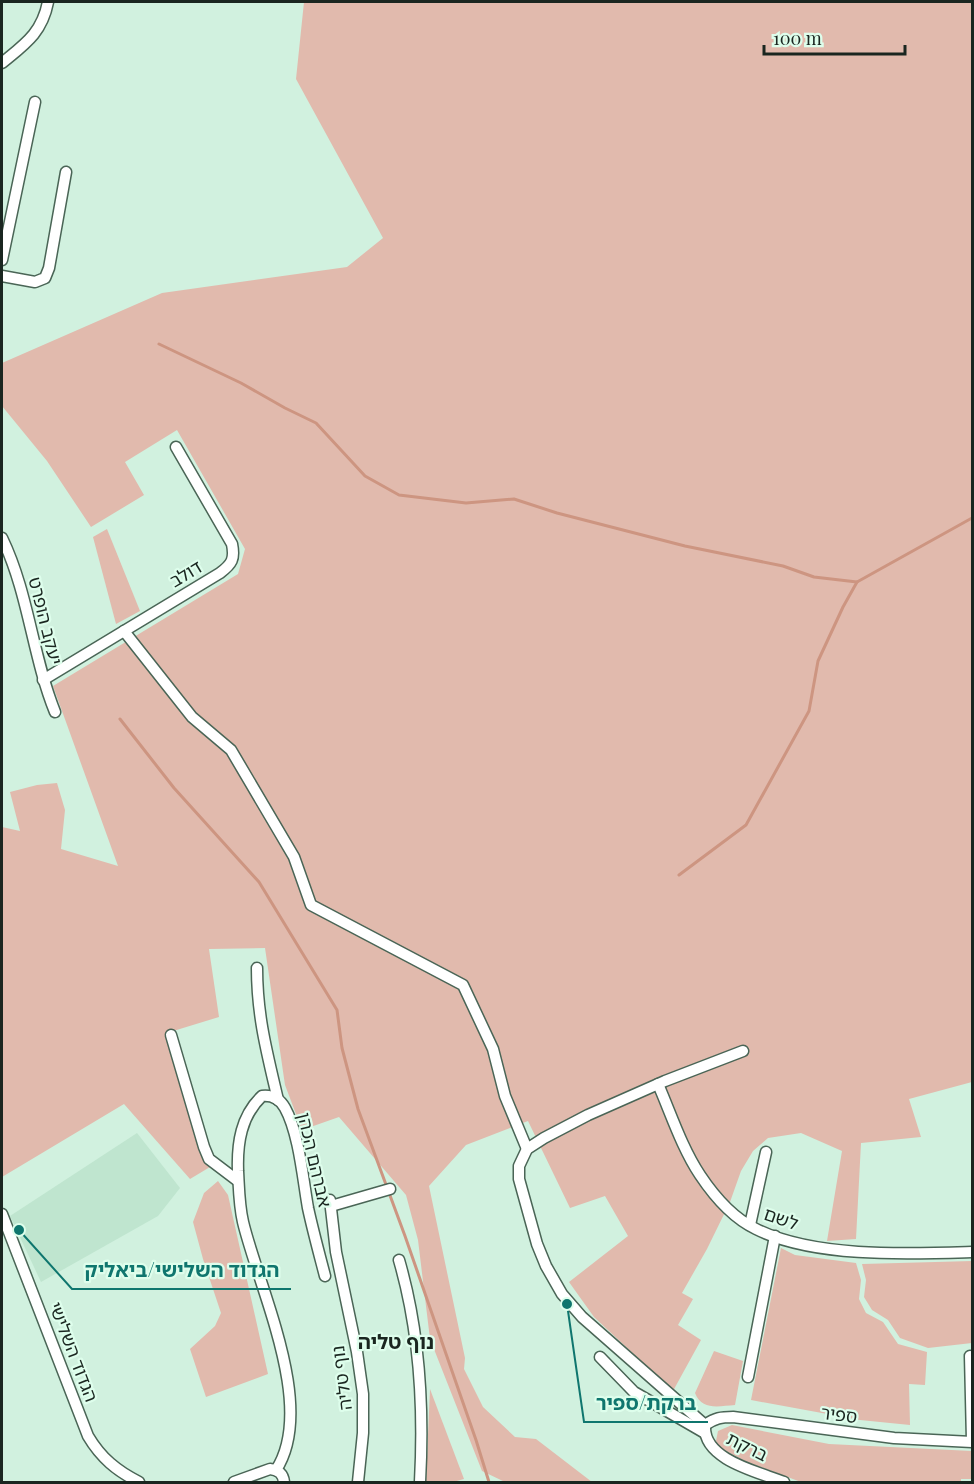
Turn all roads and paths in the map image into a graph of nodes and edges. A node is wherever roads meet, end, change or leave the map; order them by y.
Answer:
1 (48, 2) edge
2 (2, 63) edge
3 (35, 102) dead end
4 (66, 172) dead end
5 (2, 260) edge
6 (2, 276) edge
7 (176, 447) dead end
8 (2, 538) edge
9 (124, 631) junction
10 (43, 680) junction
11 (54, 712) dead end
12 (258, 968) dead end
13 (171, 1035) dead end
14 (743, 1051) dead end
15 (658, 1084) junction
16 (278, 1100) junction
17 (527, 1149) junction
18 (766, 1152) dead end
19 (238, 1181) junction
20 (390, 1189) dead end
21 (2, 1214) edge
22 (750, 1225) junction
23 (775, 1236) junction
24 (972, 1252) edge
25 (399, 1260) dead end
26 (325, 1276) dead end
27 (970, 1356) dead end
28 (600, 1357) dead end
29 (748, 1377) dead end
30 (705, 1429) junction
31 (972, 1442) edge
32 (276, 1470) junction
33 (139, 1482) edge
34 (234, 1482) edge
35 (284, 1482) edge
36 (358, 1482) edge
37 (420, 1482) edge
38 (784, 1482) edge

1 - 2 street
3 - 5 street
4 - 6 street
7 - 9 street, דולב
8 - 10 street, יעקב הופרט
9 - 10 street, דולב
9 - 17 street
10 - 11 street, יעקב הופרט
12 - 16 street
13 - 19 street
14 - 15 street
15 - 17 street
15 - 22 street, לשם
16 - 19 street, אברהם הכהן
16 - 26 street, אברהם הכהן
17 - 30 street
18 - 22 street
19 - 32 street, אברהם הכהן
20 - 36 street, נוף טליה
21 - 33 street, הגדוד השלישי
22 - 23 street, לשם
23 - 24 street, לשם
23 - 29 street
25 - 37 street
27 - 31 street
28 - 30 street, ברקת
30 - 31 street, ספיר
30 - 38 street, ברקת
32 - 34 street
32 - 35 street

